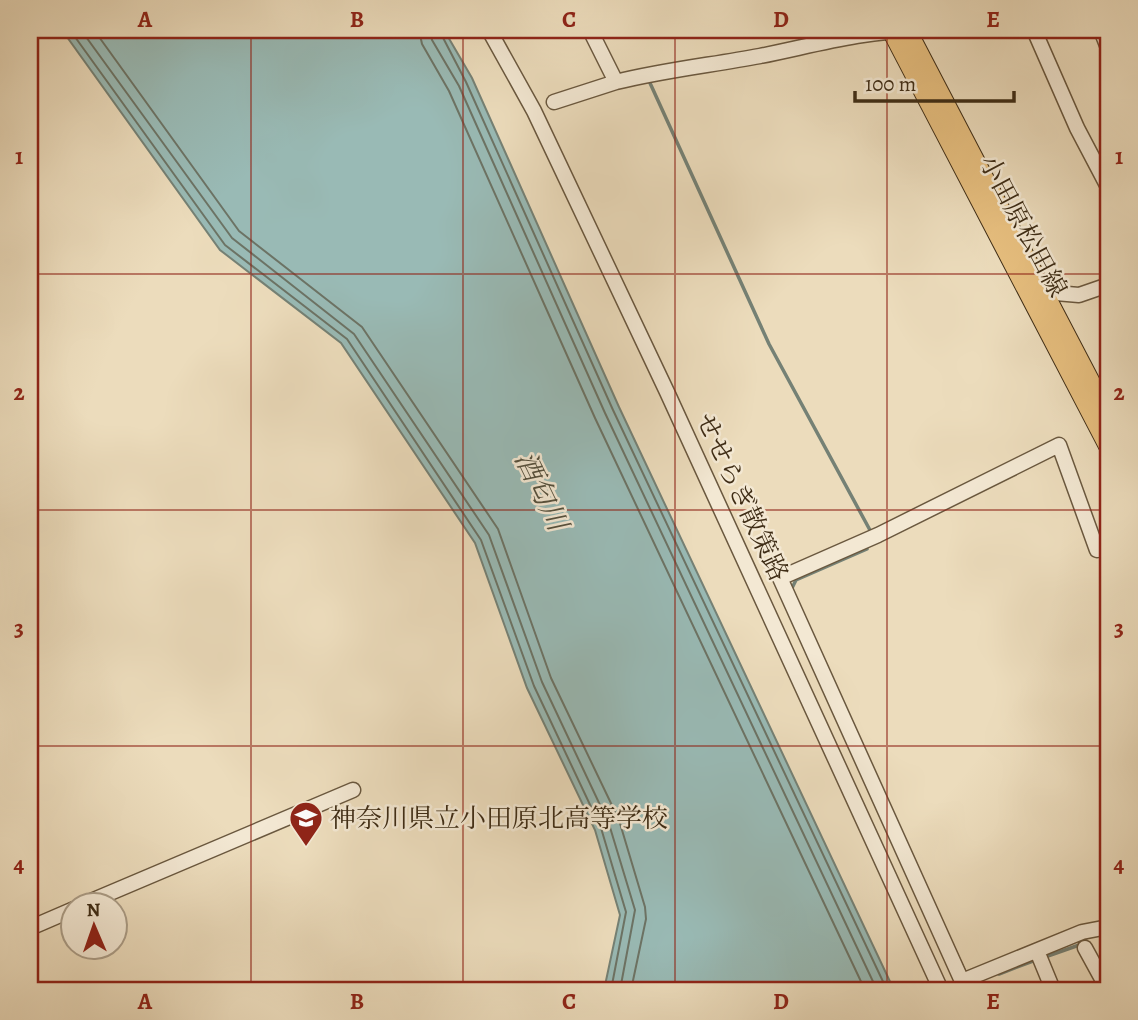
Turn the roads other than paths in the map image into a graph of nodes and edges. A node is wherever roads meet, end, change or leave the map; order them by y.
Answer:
1 (489, 30) edge
2 (590, 30) edge
3 (891, 30) edge
4 (907, 30) edge
5 (919, 30) edge
6 (1034, 30) edge
7 (1101, 30) edge
8 (1108, 48) edge
9 (616, 82) junction
10 (554, 102) dead end
11 (1108, 187) edge
12 (1108, 285) edge
13 (1044, 292) junction
14 (1108, 415) edge
15 (1108, 446) edge
16 (1108, 548) edge
17 (353, 790) dead end
18 (119, 890) edge
19 (60, 915) edge
20 (1108, 927) edge
21 (30, 928) edge
22 (1085, 932) junction
23 (1085, 948) dead end
24 (1039, 957) junction
25 (1108, 971) edge
26 (964, 986) edge
27 (941, 990) edge
28 (1044, 990) edge
29 (1108, 990) edge

1 - 27 street, せせらぎ散策路
2 - 9 street
3 - 4 street
3 - 9 street
3 - 15 main road, 小田原松田線
4 - 5 street
4 - 13 main road, 小田原松田線
6 - 11 street
7 - 8 street
9 - 10 street
12 - 13 street
13 - 14 main road, 小田原松田線
16 - 26 street
17 - 18 street
19 - 21 street
20 - 22 street
22 - 24 street
22 - 25 street
23 - 29 street
24 - 26 street
24 - 28 street

